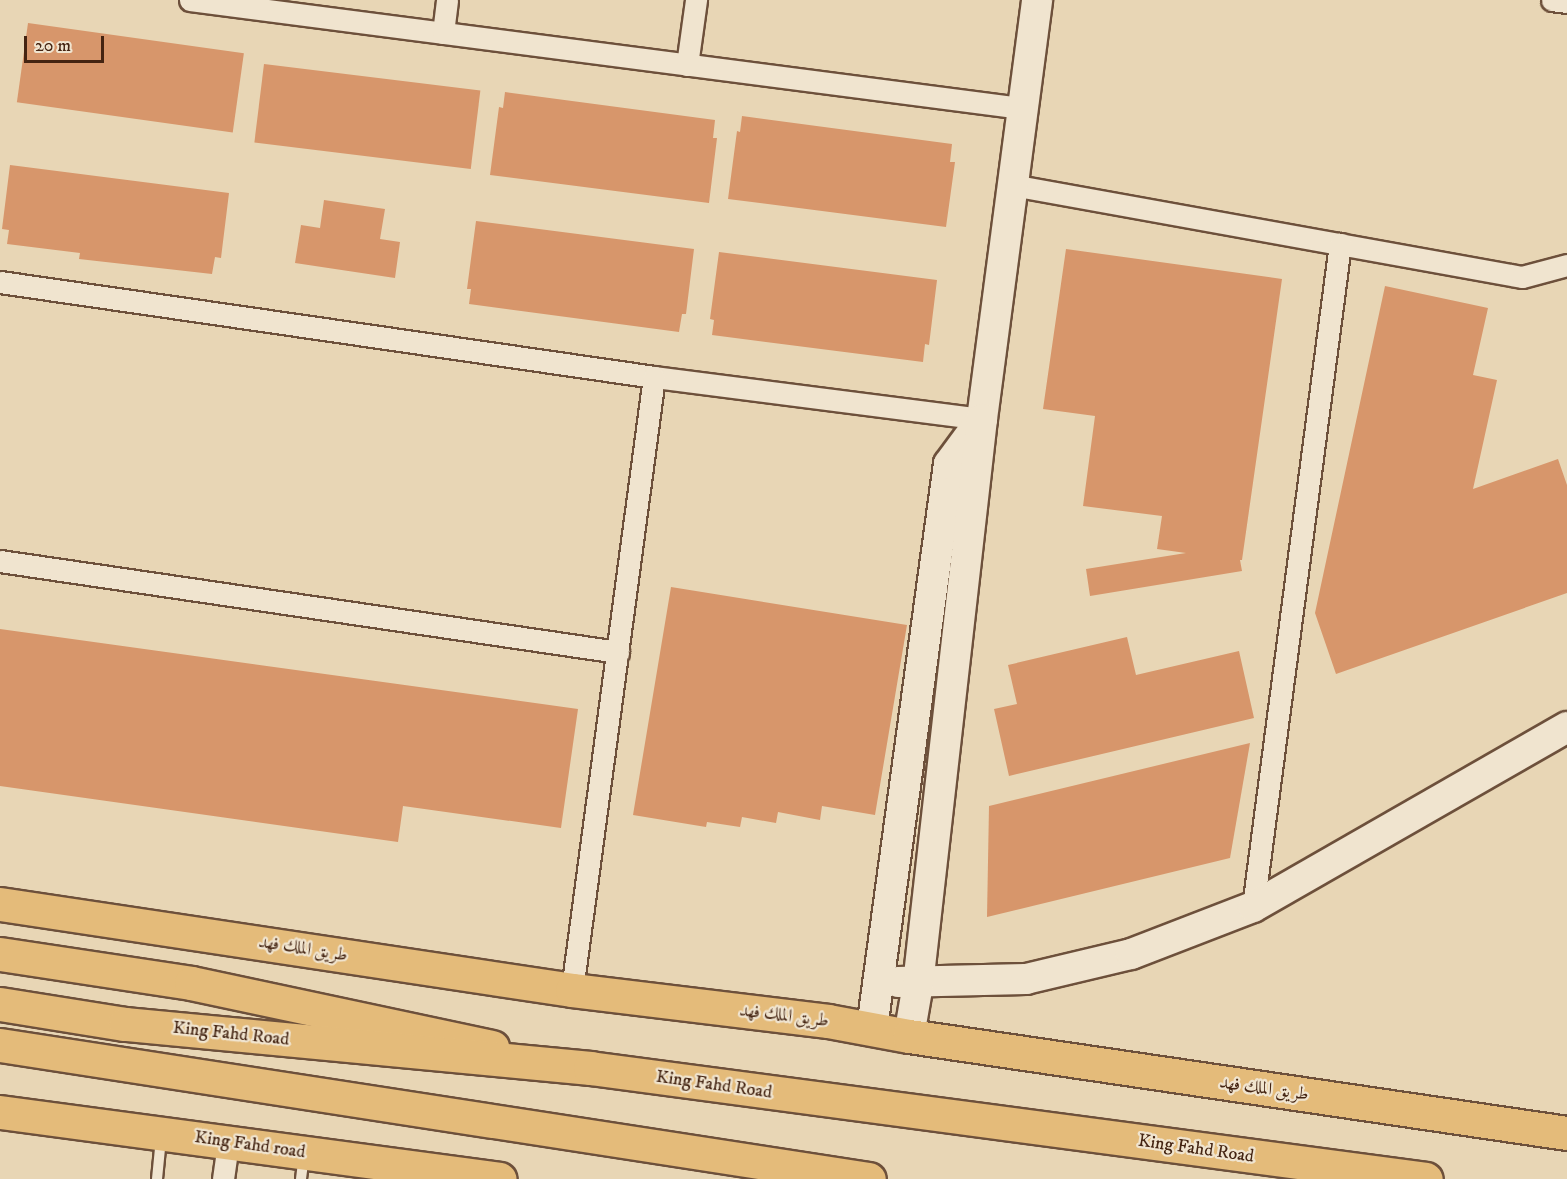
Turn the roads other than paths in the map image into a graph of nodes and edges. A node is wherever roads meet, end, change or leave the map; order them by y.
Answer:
1 (190, 0) edge
2 (447, 0) edge
3 (696, 0) edge
4 (1036, 0) edge
5 (1552, 0) edge
6 (1567, 2) edge
7 (443, 33) junction
8 (687, 65) junction
9 (1022, 108) junction
10 (1012, 185) junction
11 (1340, 244) junction
12 (1567, 265) edge
13 (0, 282) edge
14 (654, 378) junction
15 (982, 419) junction
16 (0, 561) edge
17 (618, 652) junction
18 (1567, 727) edge
19 (0, 904) edge
20 (1253, 907) junction
21 (0, 954) edge
22 (878, 981) junction
23 (918, 984) junction
24 (572, 990) junction
25 (0, 1004) edge
26 (872, 1028) junction
27 (909, 1036) junction
28 (0, 1045) edge
29 (590, 1068) junction
30 (0, 1112) edge
31 (1567, 1133) edge
32 (162, 1134) junction
33 (228, 1142) junction
34 (303, 1166) edge
35 (454, 1176) edge
36 (157, 1179) edge
37 (223, 1179) edge
38 (500, 1179) edge
39 (868, 1179) edge
40 (1426, 1179) edge

1 - 7 street
2 - 7 street
3 - 8 street
4 - 9 street
5 - 6 street
7 - 8 street
8 - 9 street
9 - 10 street
10 - 11 street
10 - 15 street
11 - 12 street
11 - 20 street
13 - 14 street
14 - 15 street
14 - 17 street
15 - 22 street
15 - 23 street
16 - 17 street
17 - 24 street
18 - 20 street
19 - 24 main road, طريق الملك فهد
20 - 23 street
21 - 29 main road
22 - 23 street
22 - 26 street
23 - 27 street
24 - 26 main road, طريق الملك فهد
25 - 29 main road, King Fahd Road
26 - 27 main road, طريق الملك فهد
27 - 31 main road, طريق الملك فهد
28 - 39 main road
29 - 40 main road, King Fahd Road
30 - 32 main road, King Fahd road
32 - 33 main road, King Fahd road
32 - 36 lane
33 - 34 main road, King Fahd road
33 - 37 street
34 - 35 main road, King Fahd road
35 - 38 main road, King Fahd road

